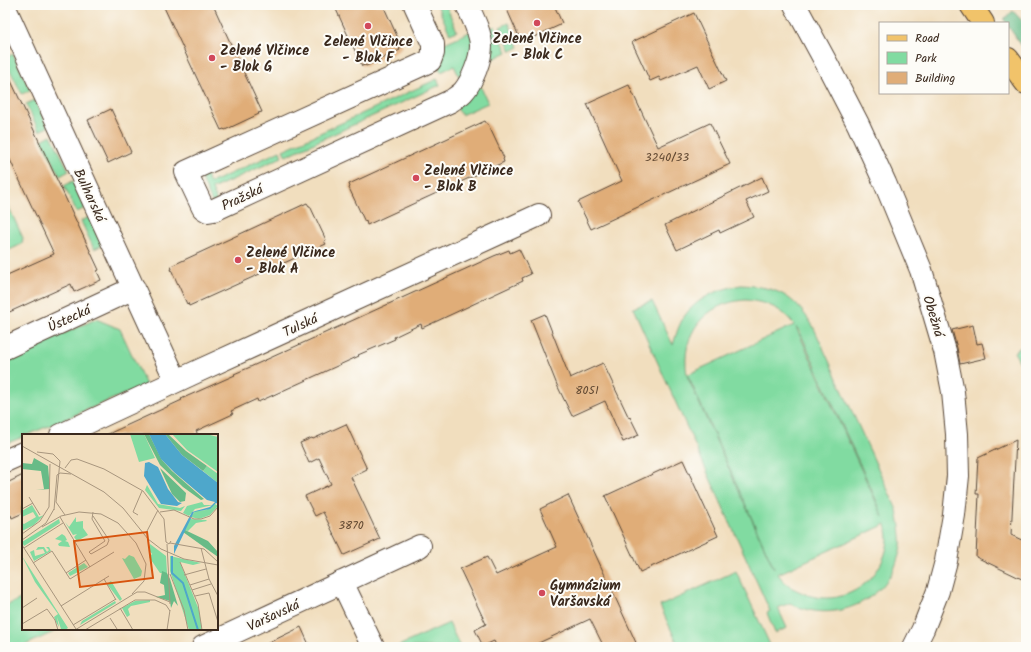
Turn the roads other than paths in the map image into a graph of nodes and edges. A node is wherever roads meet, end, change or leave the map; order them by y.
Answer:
1 (415, 5) edge
2 (467, 5) edge
3 (795, 5) edge
4 (971, 5) edge
5 (9, 18) edge
6 (982, 22) edge
7 (1009, 60) edge
8 (1026, 83) edge
9 (539, 216) dead end
10 (134, 288) junction
11 (5, 348) edge
12 (176, 382) junction
13 (63, 434) edge
14 (22, 453) edge
15 (5, 461) edge
16 (420, 546) dead end
17 (342, 582) junction
18 (203, 647) edge
19 (372, 647) edge
20 (914, 647) edge

1 - 2 street, Pražská
3 - 20 street, Obežná
4 - 6 main road
5 - 10 street, Bulharská
7 - 8 main road
9 - 12 street, Tulská
10 - 11 street, Ústecká
10 - 12 street, Bulharská
12 - 13 street, Tulská
14 - 15 street
16 - 17 street, Varšavská
17 - 18 street, Varšavská
17 - 19 street

